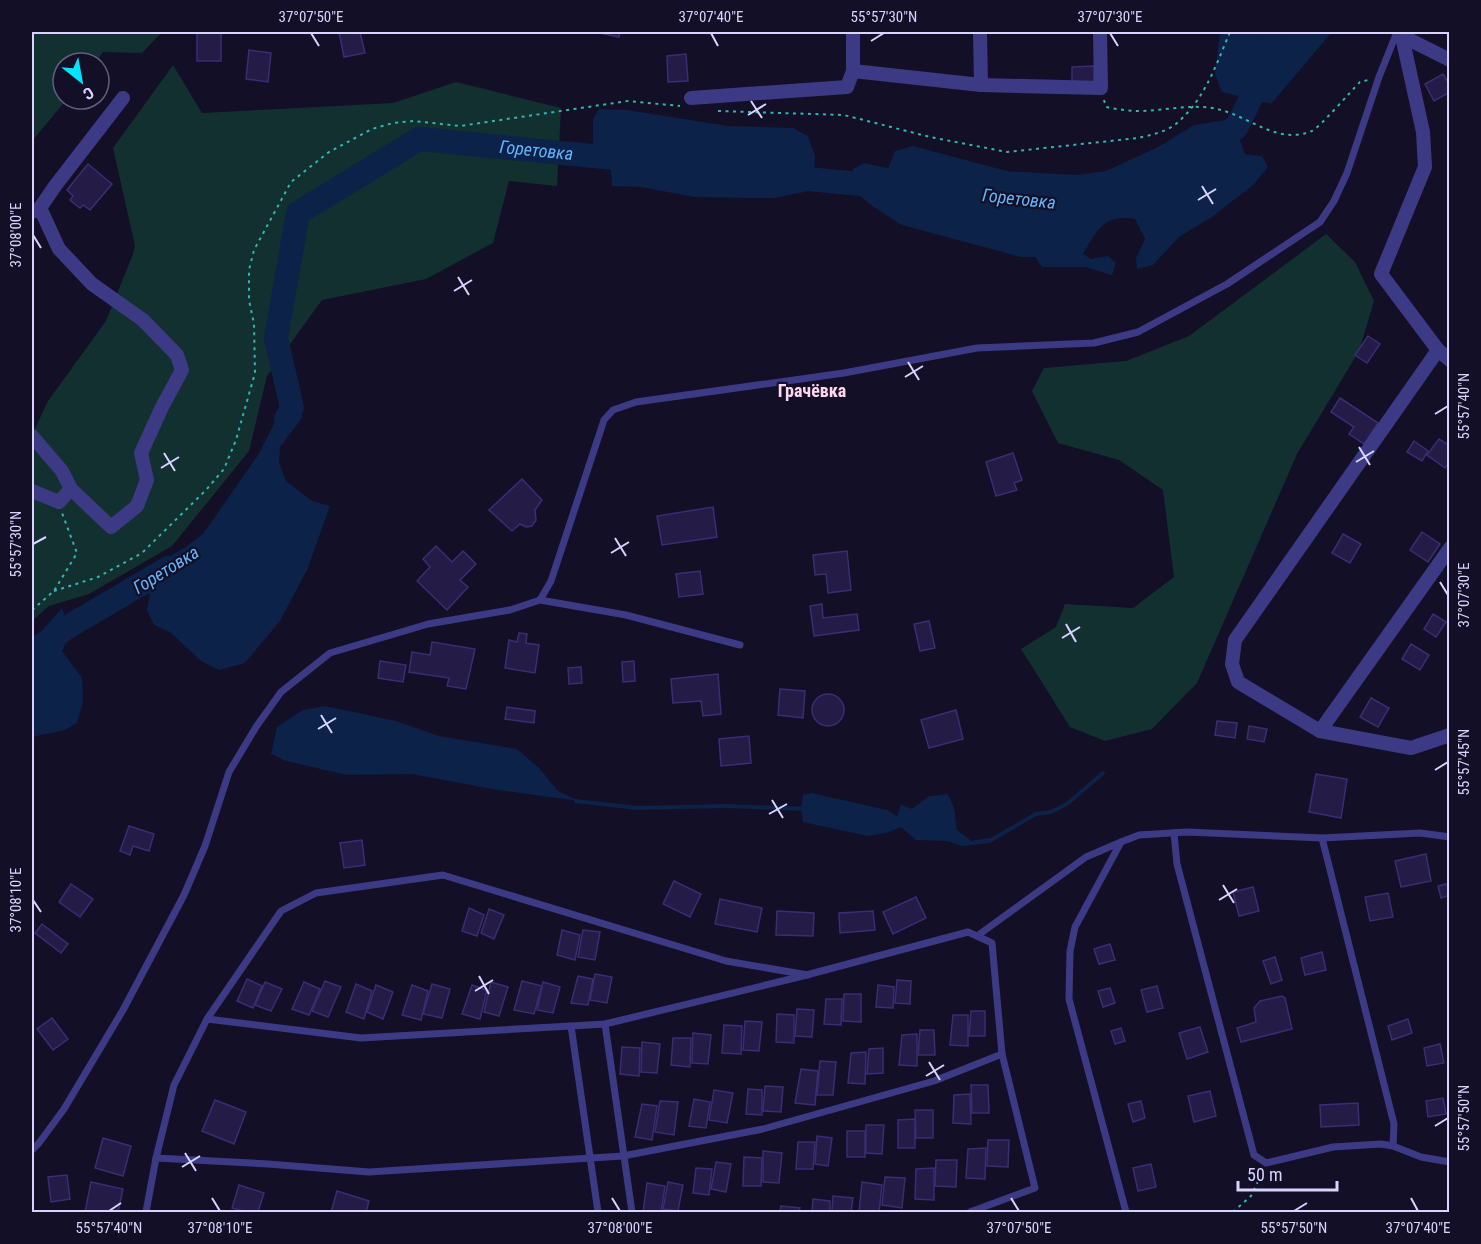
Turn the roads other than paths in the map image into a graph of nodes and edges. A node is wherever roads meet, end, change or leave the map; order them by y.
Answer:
1 (853, 32) edge
2 (980, 32) edge
3 (1100, 32) edge
4 (1400, 33) edge
5 (1449, 60) edge
6 (853, 71) junction
7 (981, 85) junction
8 (123, 98) dead end
9 (687, 103) road end
10 (36, 210) edge
11 (1438, 350) junction
12 (1449, 360) edge
13 (32, 436) edge
14 (71, 489) junction
15 (32, 491) edge
16 (1449, 548) edge
17 (540, 600) junction
18 (740, 645) dead end
19 (1320, 731) junction
20 (1449, 735) edge
21 (1174, 833) junction
22 (1449, 837) edge
23 (1322, 838) junction
24 (1121, 842) junction
25 (977, 936) junction
26 (808, 975) junction
27 (207, 1019) junction
28 (605, 1024) junction
29 (571, 1026) junction
30 (1002, 1054) junction
31 (1393, 1146) junction
32 (32, 1150) edge
33 (623, 1156) junction
34 (156, 1158) junction
35 (589, 1160) junction
36 (1449, 1162) edge
37 (147, 1212) edge
38 (598, 1212) edge
39 (632, 1212) edge
40 (970, 1212) edge
41 (1126, 1212) edge

1 - 6 street
2 - 7 street
3 - 7 street
4 - 5 street
4 - 11 street
4 - 17 lane
6 - 7 street
6 - 9 street
8 - 10 street
10 - 14 street
11 - 12 street
11 - 19 street
13 - 14 street
14 - 15 street
16 - 19 street
17 - 18 lane
17 - 32 lane
19 - 20 street
21 - 23 lane
21 - 24 lane
21 - 31 lane
22 - 23 lane
23 - 31 lane
24 - 25 lane
24 - 41 lane
25 - 26 lane
25 - 30 lane
26 - 27 lane
26 - 28 lane
27 - 29 lane
27 - 34 lane
28 - 29 lane
28 - 33 lane
29 - 35 lane
30 - 33 lane
30 - 40 lane
31 - 36 lane
33 - 35 lane
33 - 39 lane
34 - 35 lane
34 - 37 lane
35 - 38 lane

